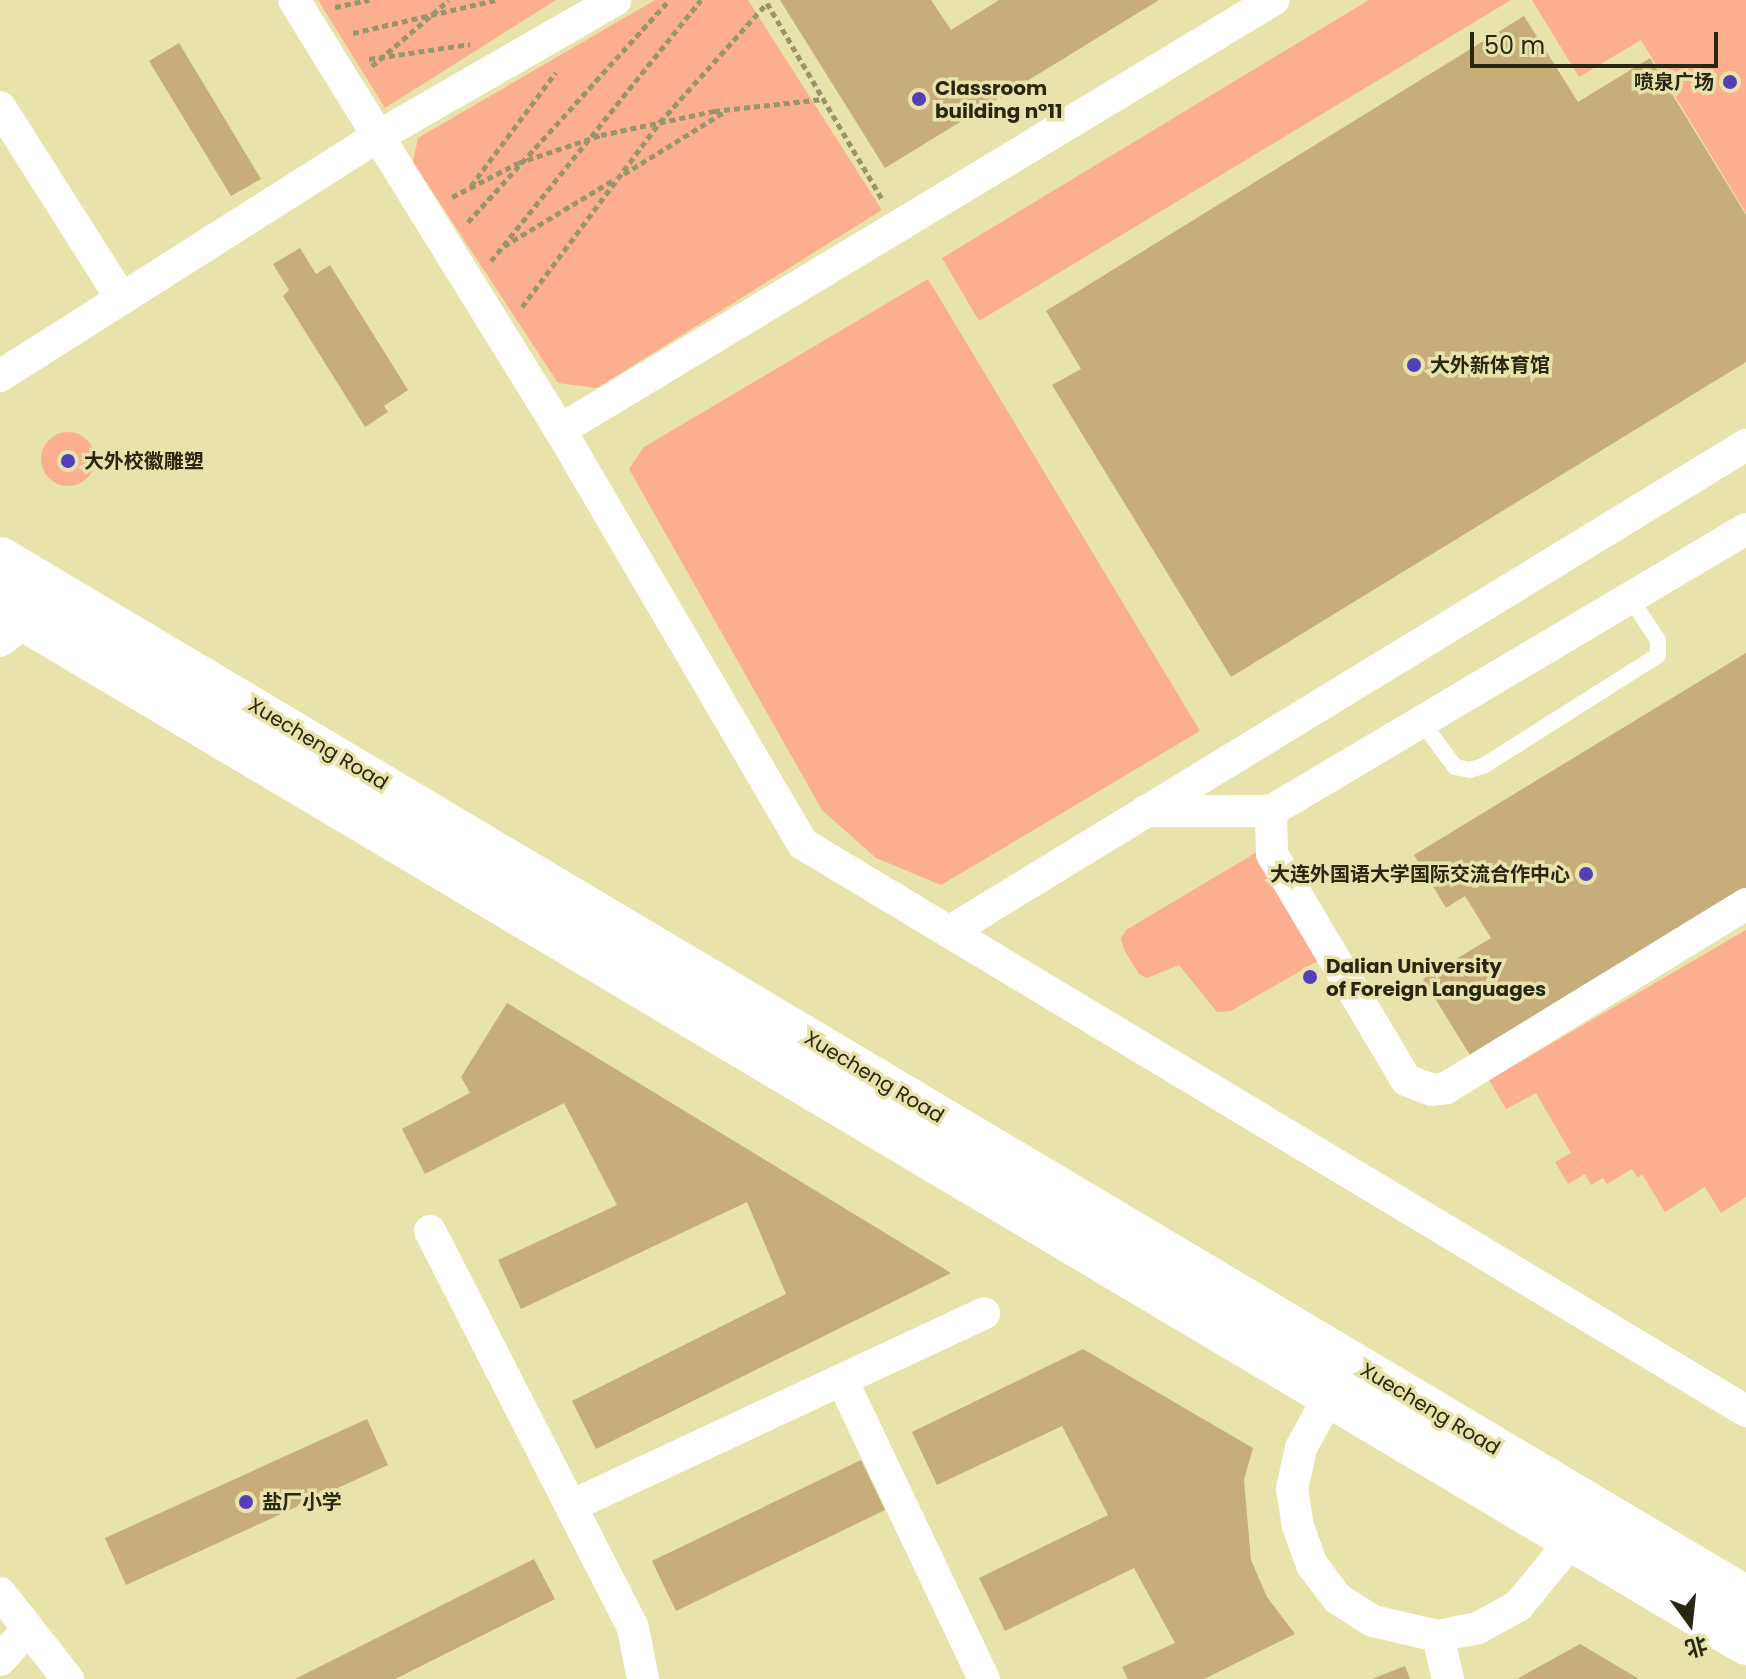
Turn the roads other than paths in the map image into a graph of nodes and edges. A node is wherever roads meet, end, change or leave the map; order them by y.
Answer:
1 (294, 0) edge
2 (615, 0) edge
3 (1273, 0) edge
4 (0, 107) edge
5 (377, 137) junction
6 (122, 299) junction
7 (0, 376) edge
8 (560, 430) junction
9 (1744, 449) edge
10 (1746, 529) edge
11 (0, 559) edge
12 (62, 593) junction
13 (1630, 598) junction
14 (9, 622) edge
15 (1421, 721) junction
16 (1146, 811) junction
17 (1271, 811) junction
18 (1746, 904) edge
19 (949, 932) junction
20 (430, 1231) dead end
21 (984, 1313) dead end
22 (1746, 1379) edge
23 (842, 1380) junction
24 (1330, 1395) junction
25 (1732, 1403) edge
26 (571, 1506) junction
27 (1572, 1540) junction
28 (0, 1593) edge
29 (1746, 1598) edge
30 (26, 1631) junction
31 (1438, 1636) junction
32 (1746, 1643) edge
33 (0, 1660) edge
34 (68, 1679) edge
35 (643, 1679) edge
36 (984, 1679) edge
37 (1448, 1679) edge

1 - 5 street
2 - 5 street
3 - 8 street
4 - 6 street
5 - 6 street
5 - 8 street
6 - 7 street
8 - 19 street
9 - 16 street
10 - 13 street
11 - 12 main road, Xuecheng Road
12 - 14 street
12 - 29 main road, Xuecheng Road
13 - 15 street
13 - 15 lane
14 - 24 main road, Xuecheng Road
15 - 17 street
16 - 17 street
16 - 19 street
17 - 18 street
19 - 25 street
20 - 26 street
21 - 23 street
22 - 25 street
23 - 26 street
23 - 36 street
24 - 27 main road, Xuecheng Road
24 - 31 street
26 - 35 street
27 - 31 street
27 - 32 main road, Xuecheng Road
28 - 30 street
30 - 33 street
30 - 34 street
31 - 37 street

